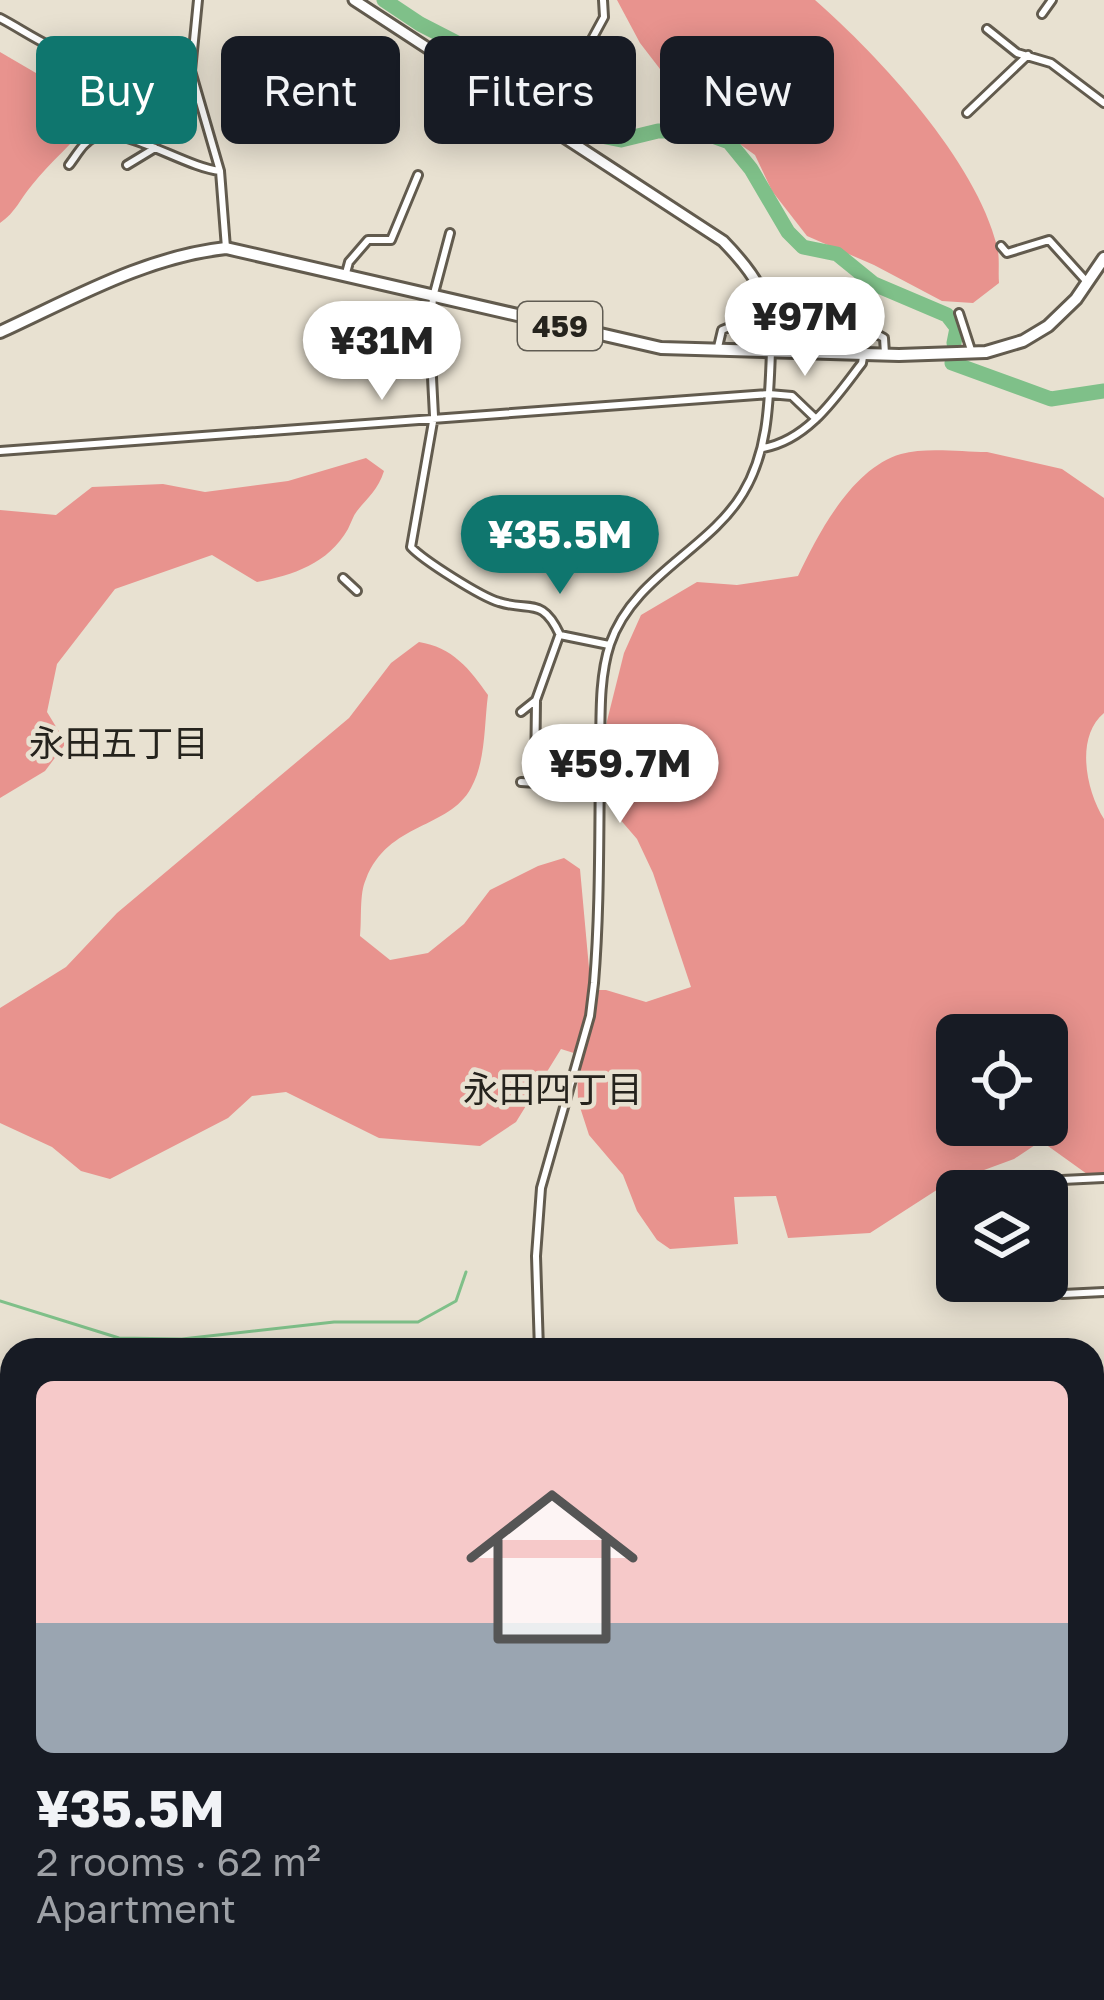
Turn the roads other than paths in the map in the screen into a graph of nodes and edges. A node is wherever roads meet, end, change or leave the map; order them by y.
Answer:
1 (198, 0) edge
2 (355, 0) edge
3 (603, 0) edge
4 (1052, 0) edge
5 (1042, 14) dead end
6 (0, 18) edge
7 (987, 29) dead end
8 (194, 36) edge
9 (594, 36) edge
10 (36, 37) edge
11 (424, 46) edge
12 (1028, 55) junction
13 (197, 92) edge
14 (1104, 103) edge
15 (967, 113) dead end
16 (572, 144) edge
17 (155, 148) junction
18 (69, 165) dead end
19 (127, 165) dead end
20 (220, 171) junction
21 (418, 175) dead end
22 (450, 233) dead end
23 (1001, 246) dead end
24 (226, 248) junction
25 (1104, 258) edge
26 (345, 275) junction
27 (1087, 283) junction
28 (759, 284) junction
29 (433, 297) junction
30 (959, 313) dead end
31 (754, 317) dead end
32 (0, 332) edge
33 (772, 350) junction
34 (718, 351) junction
35 (863, 353) junction
36 (972, 353) junction
37 (886, 354) junction
38 (769, 394) junction
39 (816, 419) junction
40 (433, 420) junction
41 (763, 448) junction
42 (0, 451) edge
43 (343, 578) dead end
44 (357, 592) dead end
45 (560, 635) junction
46 (610, 645) junction
47 (536, 700) junction
48 (521, 712) dead end
49 (521, 782) dead end
50 (535, 784) junction
51 (600, 788) junction
52 (1104, 1178) edge
53 (1068, 1180) edge
54 (1104, 1292) edge
55 (1068, 1294) edge
56 (539, 1338) edge

1 - 8 street
2 - 11 street
3 - 9 street
4 - 5 street
6 - 10 street
7 - 12 street
12 - 14 street
12 - 15 street
13 - 20 street
16 - 28 street
17 - 18 street
17 - 19 street
17 - 20 street
20 - 24 street
21 - 26 street
22 - 29 street
23 - 27 street
24 - 26 highway, 459
24 - 32 highway, 459
25 - 27 highway, 459
26 - 29 highway, 459
27 - 36 highway, 459
28 - 33 street
28 - 37 street
29 - 34 highway, 459
29 - 40 street
30 - 36 street
31 - 34 street
33 - 34 highway, 459
33 - 35 highway, 459
33 - 38 street
35 - 37 highway, 459
35 - 39 street
36 - 37 highway, 459
38 - 39 street
38 - 40 street
38 - 41 street
39 - 41 street
40 - 42 street
40 - 45 street
41 - 46 street
43 - 44 street
45 - 46 street
45 - 47 street
46 - 51 street
47 - 48 street
47 - 50 street
49 - 50 street
50 - 51 street
51 - 56 street
52 - 53 street
54 - 55 street

